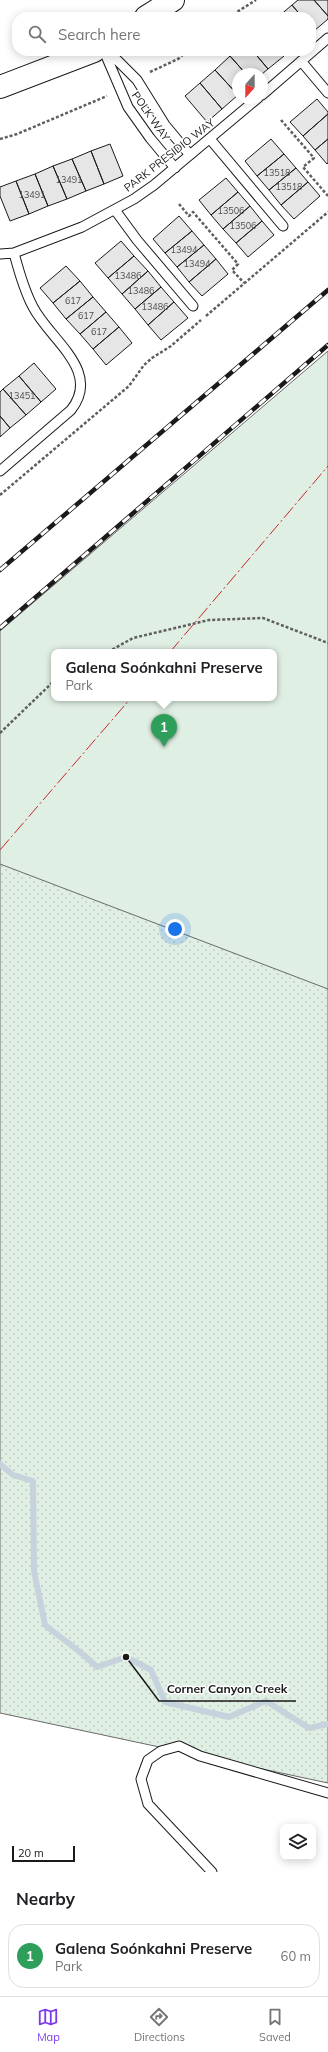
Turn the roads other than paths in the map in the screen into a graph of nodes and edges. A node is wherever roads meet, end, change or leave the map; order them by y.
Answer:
1 (173, 0) edge
2 (154, 12) edge
3 (328, 38) edge
4 (316, 48) edge
5 (81, 56) edge
6 (106, 56) edge
7 (113, 56) edge
8 (307, 56) edge
9 (301, 61) junction
10 (0, 88) edge
11 (268, 89) edge
12 (328, 93) edge
13 (251, 104) edge
14 (210, 139) junction
15 (190, 155) junction
16 (175, 168) junction
17 (115, 210) junction
18 (283, 226) dead end
19 (14, 252) junction
20 (0, 254) edge
21 (193, 306) dead end
22 (0, 471) edge
23 (328, 1793) edge
24 (212, 1872) edge

1 - 2 main road
3 - 4 lane
5 - 10 main road
6 - 16 lane, POLK WAY
7 - 15 lane, POLK WAY
8 - 9 lane
9 - 11 lane
9 - 12 lane
13 - 14 lane, PARK PRESIDIO WAY
14 - 15 lane, PARK PRESIDIO WAY
14 - 18 lane
15 - 16 lane, PARK PRESIDIO WAY
16 - 17 lane, PARK PRESIDIO WAY
17 - 19 lane, PARK PRESIDIO WAY
17 - 21 lane
19 - 20 lane, PARK PRESIDIO WAY
19 - 22 lane
23 - 24 lane

